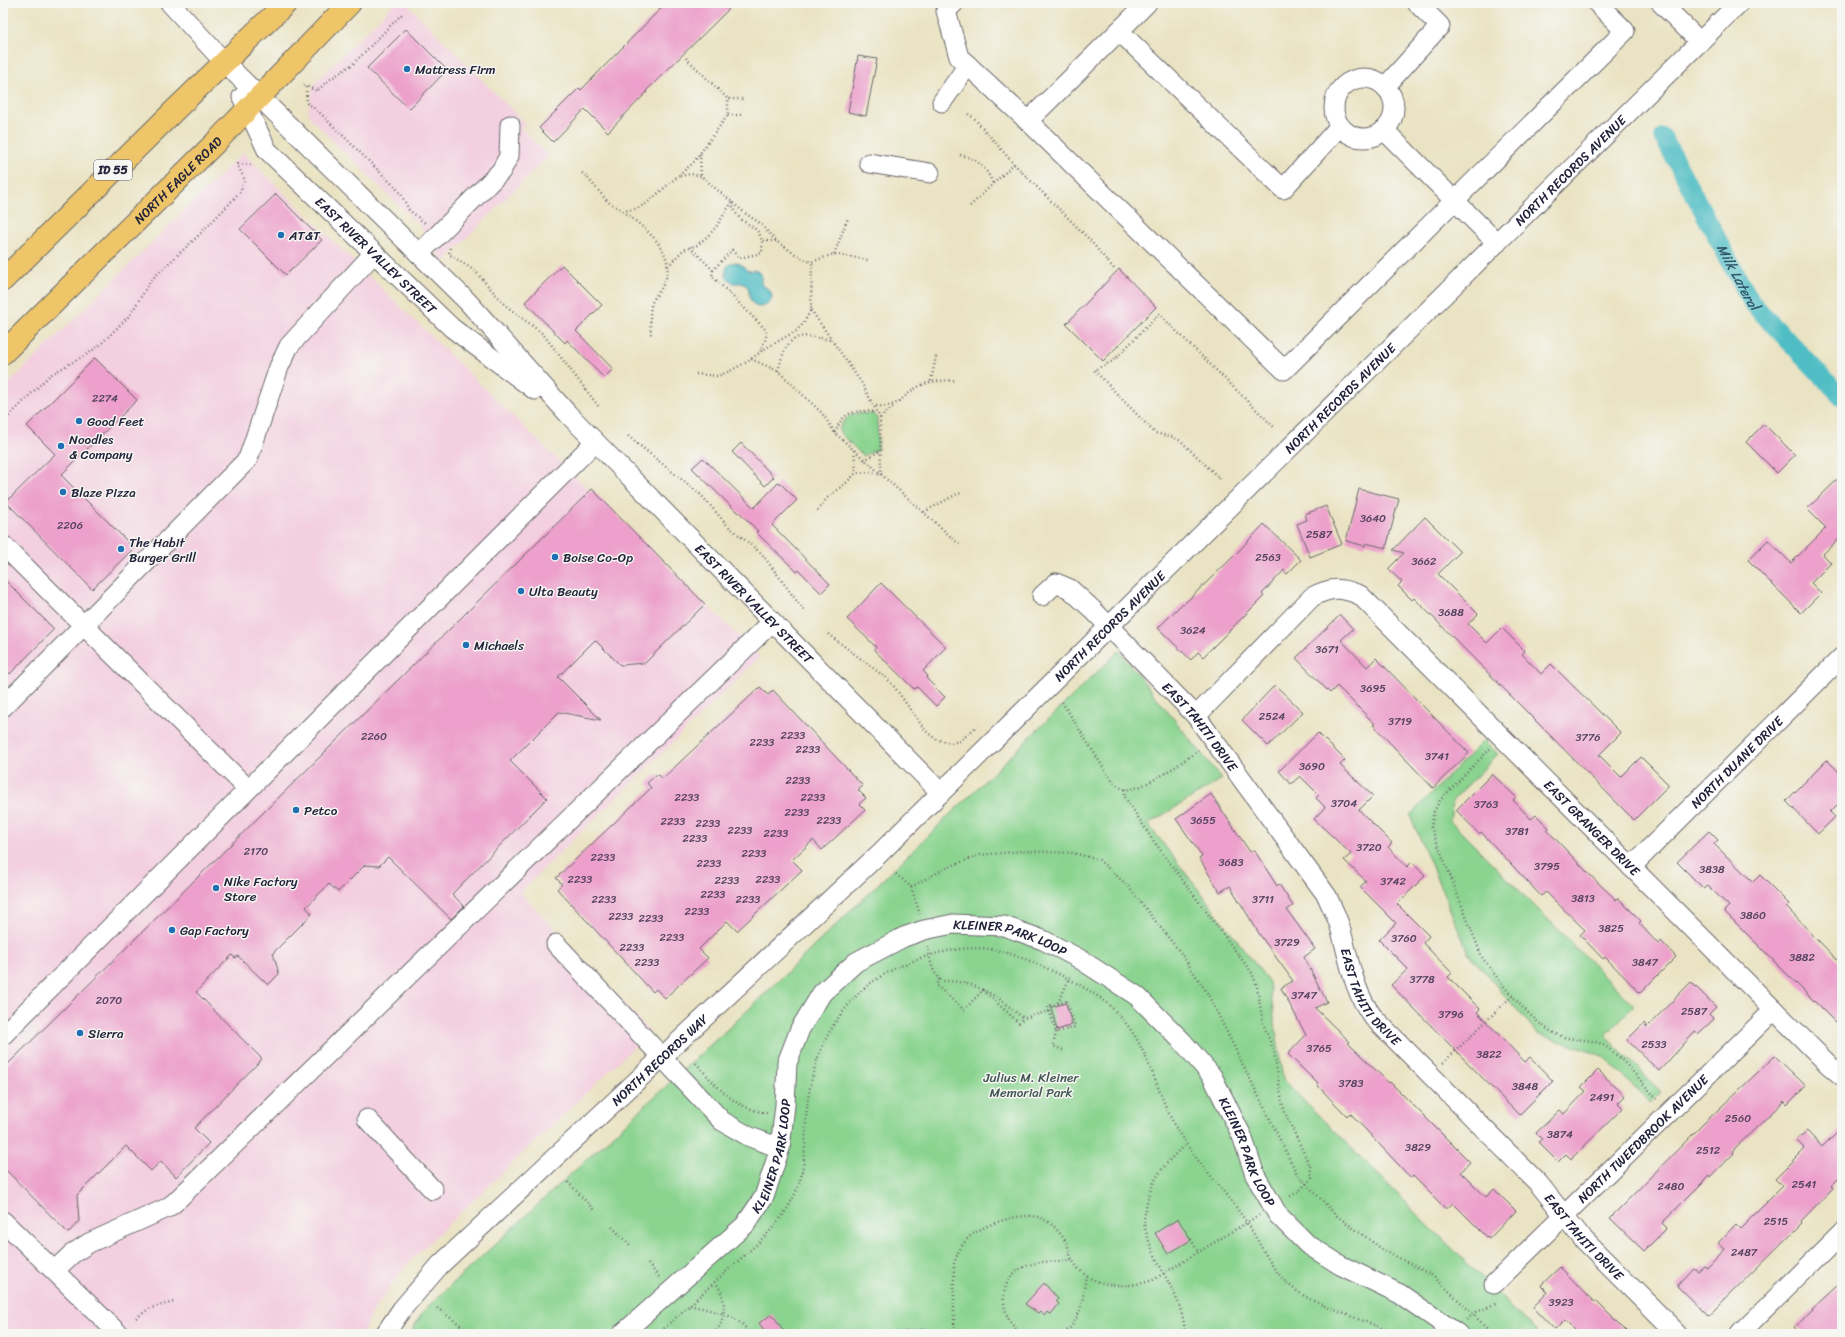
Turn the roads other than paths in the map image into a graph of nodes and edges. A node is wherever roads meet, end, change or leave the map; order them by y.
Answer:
1 (170, 3) edge
2 (286, 3) edge
3 (350, 3) edge
4 (1147, 3) edge
5 (1417, 3) edge
6 (1597, 3) edge
7 (1661, 3) edge
8 (1739, 3) edge
9 (948, 6) edge
10 (1119, 31) junction
11 (1700, 42) junction
12 (224, 62) junction
13 (968, 65) junction
14 (1385, 87) junction
15 (942, 102) dead end
16 (254, 103) junction
17 (1028, 121) junction
18 (510, 125) dead end
19 (1340, 126) junction
20 (1384, 130) junction
21 (869, 162) dead end
22 (930, 173) dead end
23 (1454, 200) junction
24 (1497, 243) junction
25 (374, 253) junction
26 (419, 254) junction
27 (3, 280) edge
28 (3, 353) edge
29 (568, 414) junction
30 (595, 442) junction
31 (3, 545) edge
32 (1042, 596) dead end
33 (772, 622) junction
34 (84, 625) junction
35 (1109, 626) junction
36 (1842, 657) edge
37 (3, 707) edge
38 (1196, 716) junction
39 (248, 789) junction
40 (941, 793) junction
41 (1631, 867) junction
42 (556, 944) dead end
43 (1774, 1010) junction
44 (3, 1035) edge
45 (662, 1057) junction
46 (1842, 1076) edge
47 (367, 1119) dead end
48 (780, 1148) junction
49 (433, 1190) dead end
50 (1564, 1215) junction
51 (3, 1220) edge
52 (1842, 1233) edge
53 (55, 1270) junction
54 (1496, 1293) road end
55 (1461, 1329) edge
56 (119, 1334) edge
57 (385, 1334) edge
58 (622, 1334) edge
59 (1678, 1334) edge
60 (1740, 1334) edge

1 - 12 street, EAST RIVER VALLEY STREET
2 - 12 highway, ID 55
3 - 16 highway, NORTH EAGLE ROAD
4 - 10 street
5 - 14 street
6 - 23 street
7 - 11 street
8 - 11 street, NORTH RECORDS AVENUE
9 - 13 street
10 - 17 street
10 - 19 street
11 - 24 street, NORTH RECORDS AVENUE
12 - 16 street, EAST RIVER VALLEY STREET
12 - 27 highway, ID 55
13 - 15 street
13 - 17 street
14 - 19 street
14 - 20 street
16 - 25 street, EAST RIVER VALLEY STREET
16 - 26 street, EAST RIVER VALLEY STREET
16 - 28 highway, NORTH EAGLE ROAD
17 - 23 street
18 - 26 street
19 - 20 street
20 - 23 street
21 - 22 street
23 - 24 street
24 - 35 street, NORTH RECORDS AVENUE
25 - 29 street, EAST RIVER VALLEY STREET
25 - 34 street
26 - 29 street, EAST RIVER VALLEY STREET
29 - 30 street, EAST RIVER VALLEY STREET
30 - 33 street, EAST RIVER VALLEY STREET
30 - 39 street
31 - 34 street
32 - 35 street, EAST TAHITI DRIVE
33 - 40 street, EAST RIVER VALLEY STREET
33 - 53 street
34 - 37 street
34 - 39 street
35 - 38 street, EAST TAHITI DRIVE
35 - 40 street, NORTH RECORDS AVENUE
36 - 41 street, NORTH DUANE DRIVE
38 - 41 street, EAST GRANGER DRIVE
38 - 50 street, EAST TAHITI DRIVE
39 - 44 street
40 - 45 street, NORTH RECORDS WAY
41 - 43 street, EAST GRANGER DRIVE
42 - 45 street
43 - 46 street, EAST GRANGER DRIVE
43 - 50 street, NORTH TWEEDBROOK AVENUE
45 - 48 street
45 - 57 street, NORTH RECORDS WAY
47 - 49 street
48 - 55 street, KLEINER PARK LOOP
48 - 58 street, KLEINER PARK LOOP
50 - 54 street, NORTH TWEEDBROOK AVENUE
50 - 59 street, EAST TAHITI DRIVE
51 - 53 street
52 - 60 street
53 - 56 street

